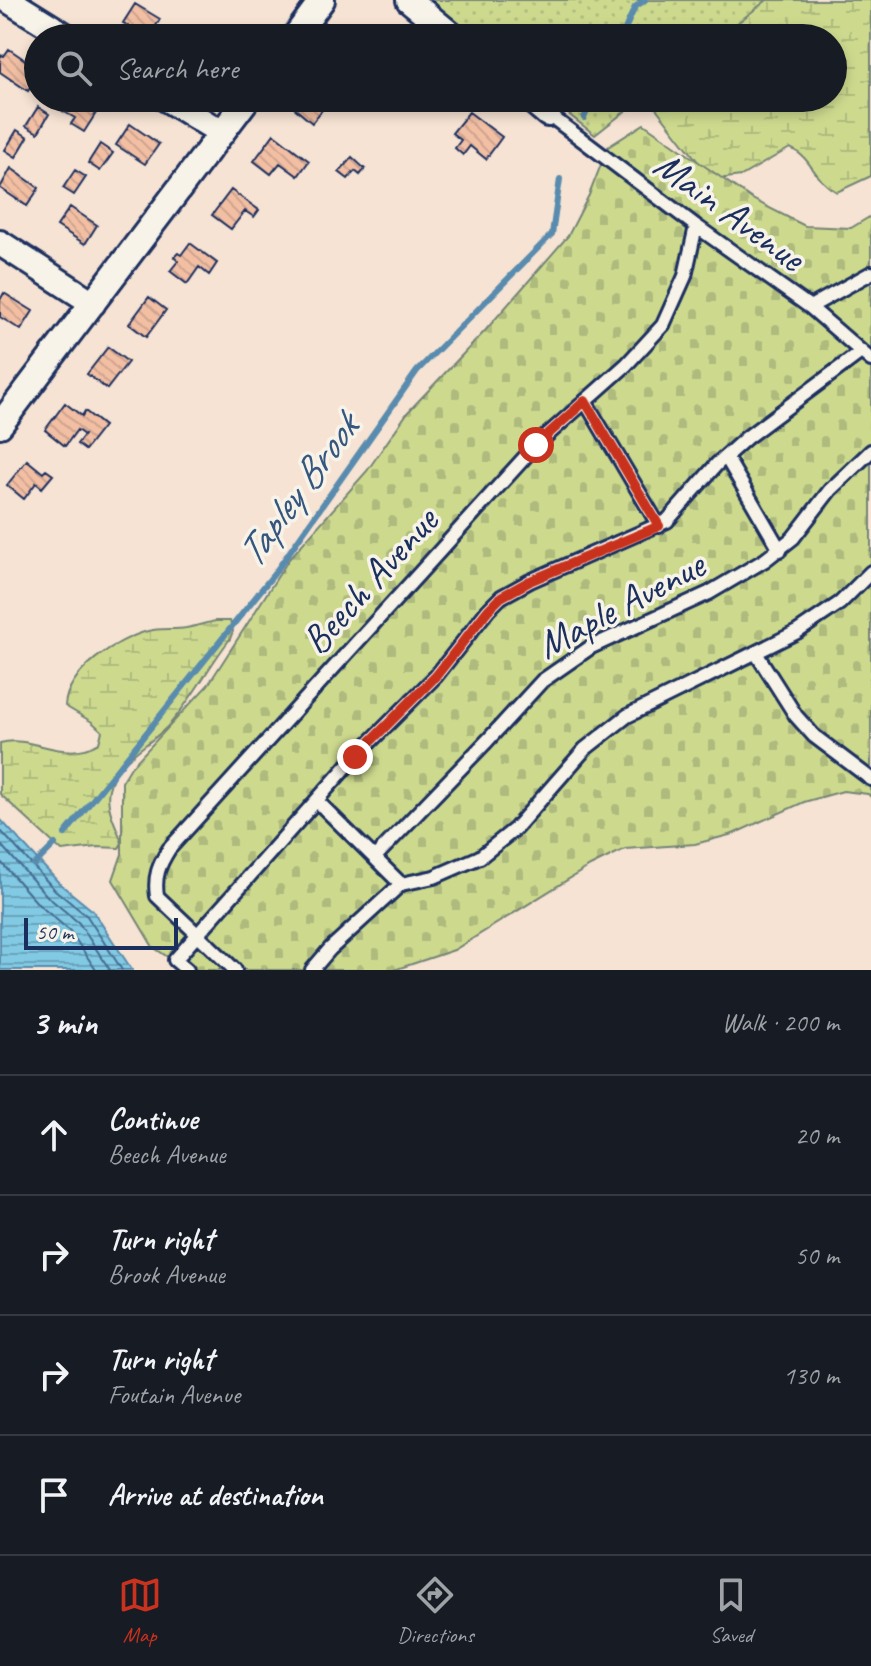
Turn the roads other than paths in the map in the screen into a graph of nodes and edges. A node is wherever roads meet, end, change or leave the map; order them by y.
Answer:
1 (8, 0) edge
2 (322, 0) edge
3 (409, 0) edge
4 (47, 24) edge
5 (304, 24) edge
6 (438, 24) edge
7 (188, 112) edge
8 (238, 112) edge
9 (546, 112) edge
10 (548, 114) joint
11 (222, 133) junction
12 (696, 226) junction
13 (0, 243) edge
14 (871, 273) edge
15 (93, 303) junction
16 (810, 307) junction
17 (866, 356) edge
18 (585, 401) junction
19 (0, 425) edge
20 (871, 451) edge
21 (726, 457) junction
22 (859, 462) junction
23 (871, 472) edge
24 (659, 526) junction
25 (780, 550) junction
26 (871, 572) edge
27 (756, 653) junction
28 (871, 779) edge
29 (317, 801) junction
30 (375, 857) junction
31 (401, 884) junction
32 (197, 936) junction
33 (187, 970) edge
34 (235, 970) edge
35 (312, 970) edge

1 - 4 street
2 - 5 street
3 - 6 street
7 - 11 street
8 - 11 street
9 - 10 street
10 - 12 lane, Main Avenue
11 - 15 street
12 - 16 lane, Main Avenue
12 - 18 lane, Beech Avenue
13 - 15 street
14 - 16 lane
15 - 19 street
16 - 17 lane, Main Avenue
17 - 21 lane
18 - 24 lane
18 - 32 lane, Beech Avenue
20 - 22 lane, Maple Avenue
21 - 24 lane
21 - 25 lane
22 - 23 lane
22 - 25 lane, Maple Avenue
24 - 29 lane
25 - 30 lane, Maple Avenue
26 - 27 lane
27 - 28 lane
27 - 31 lane
29 - 30 lane
29 - 32 lane
30 - 31 lane
31 - 35 lane
32 - 33 lane
32 - 34 lane, Beech Avenue

